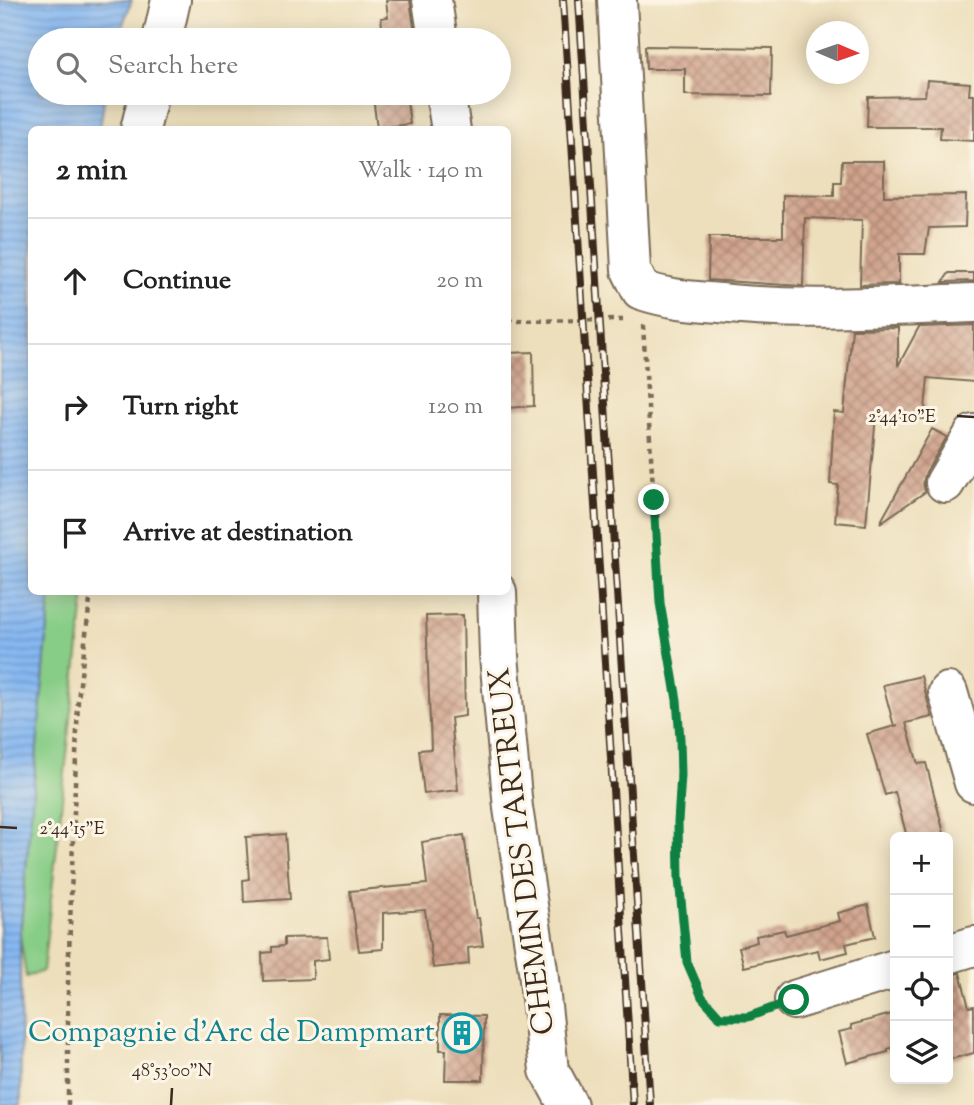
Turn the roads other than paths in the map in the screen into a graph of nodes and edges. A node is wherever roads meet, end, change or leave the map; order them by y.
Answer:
1 (171, 0) edge
2 (432, 0) edge
3 (617, 0) edge
4 (165, 28) edge
5 (436, 28) edge
6 (146, 105) edge
7 (447, 105) edge
8 (141, 126) edge
9 (450, 126) edge
10 (974, 303) edge
11 (974, 434) edge
12 (945, 483) dead end
13 (497, 595) edge
14 (948, 692) dead end
15 (974, 783) edge
16 (974, 946) edge
17 (953, 952) edge
18 (890, 971) edge
19 (794, 1000) road end
20 (568, 1105) edge

1 - 4 street
2 - 5 street
3 - 10 street
6 - 8 street
7 - 9 street
11 - 12 street
13 - 20 street, CHEMIN DES TARTREUX
14 - 15 street
16 - 17 street
18 - 19 street

